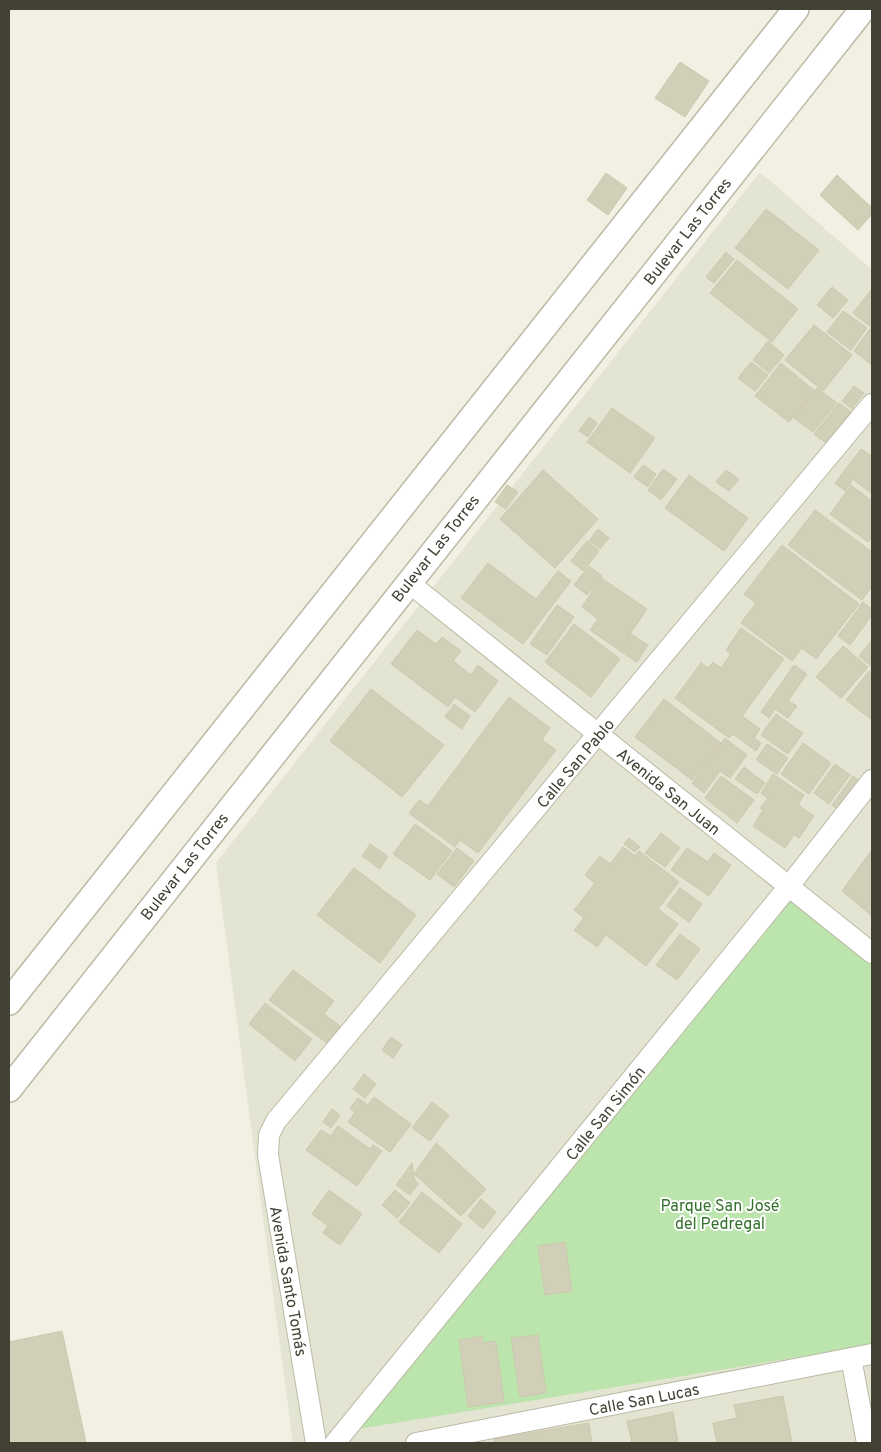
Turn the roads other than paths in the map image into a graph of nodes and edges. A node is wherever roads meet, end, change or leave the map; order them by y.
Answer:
1 (796, 9) edge
2 (863, 9) edge
3 (872, 404) edge
4 (408, 582) junction
5 (598, 734) junction
6 (872, 780) edge
7 (789, 886) junction
8 (872, 953) edge
9 (9, 1002) edge
10 (9, 1089) edge
11 (276, 1121) joint
12 (872, 1354) edge
13 (851, 1358) junction
14 (316, 1443) edge
15 (335, 1443) edge
16 (416, 1443) edge
17 (866, 1443) edge

1 - 9 street
2 - 4 street, Bulevar Las Torres
3 - 5 street, Calle San Pablo
4 - 5 street, Avenida San Juan
4 - 10 street, Bulevar Las Torres
5 - 7 street, Avenida San Juan
5 - 11 street, Calle San Pablo
6 - 7 street, Calle San Simón
7 - 8 street, Avenida San Juan
7 - 15 street, Calle San Simón
11 - 14 street, Avenida Santo Tomás
12 - 13 street, Calle San Lucas
13 - 16 street, Calle San Lucas
13 - 17 street

